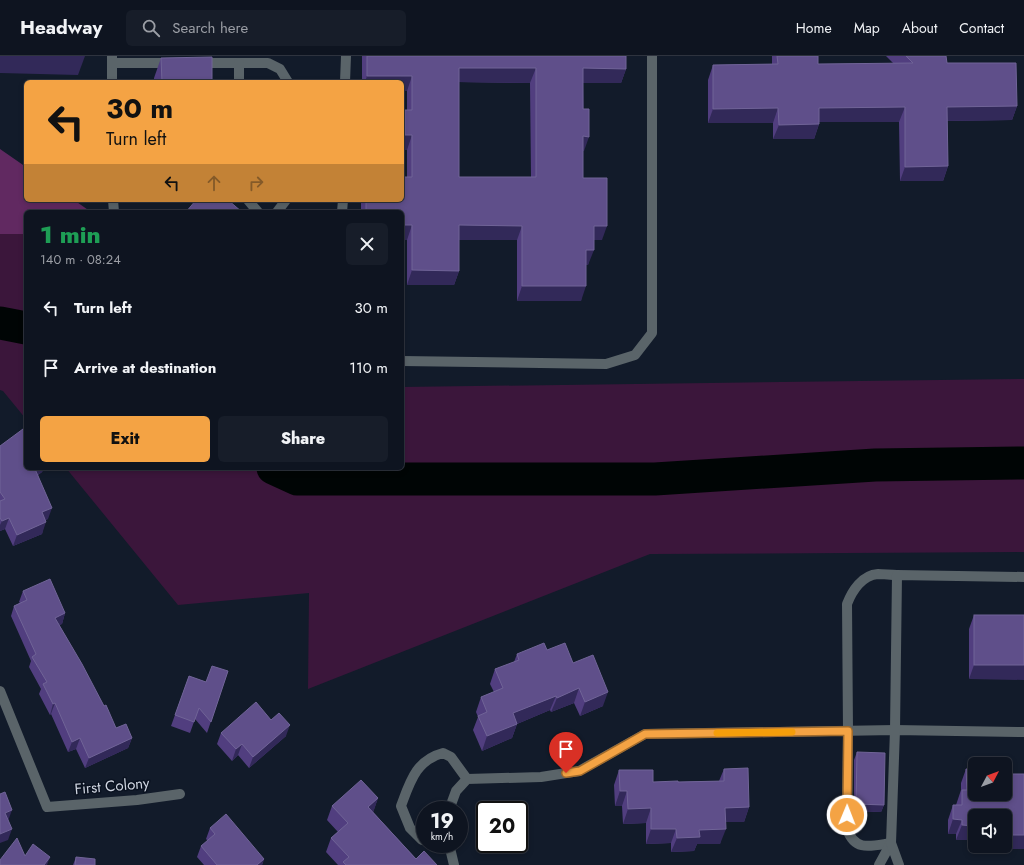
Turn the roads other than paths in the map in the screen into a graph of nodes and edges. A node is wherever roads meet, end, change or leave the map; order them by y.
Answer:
1 (346, 56) edge
2 (652, 56) edge
3 (112, 60) edge
4 (239, 63) junction
5 (112, 80) edge
6 (239, 80) edge
7 (287, 80) edge
8 (345, 80) edge
9 (250, 202) edge
10 (256, 210) edge
11 (404, 361) edge
12 (897, 575) junction
13 (1024, 576) edge
14 (0, 691) edge
15 (895, 730) junction
16 (848, 731) junction
17 (1024, 732) edge
18 (467, 779) junction
19 (180, 794) dead end
20 (452, 801) edge
21 (416, 834) edge
22 (891, 843) junction
23 (451, 853) edge
24 (454, 865) edge
25 (879, 865) edge
26 (899, 865) edge

1 - 8 street
2 - 11 street
3 - 4 street
3 - 5 street
4 - 6 street
4 - 7 street
9 - 10 street
12 - 13 street
12 - 15 street
12 - 16 street
14 - 19 street, First Colony
15 - 16 street
15 - 17 street
15 - 22 street
16 - 18 street
16 - 22 street
18 - 20 street
18 - 21 street
22 - 25 street
22 - 26 street
23 - 24 street

